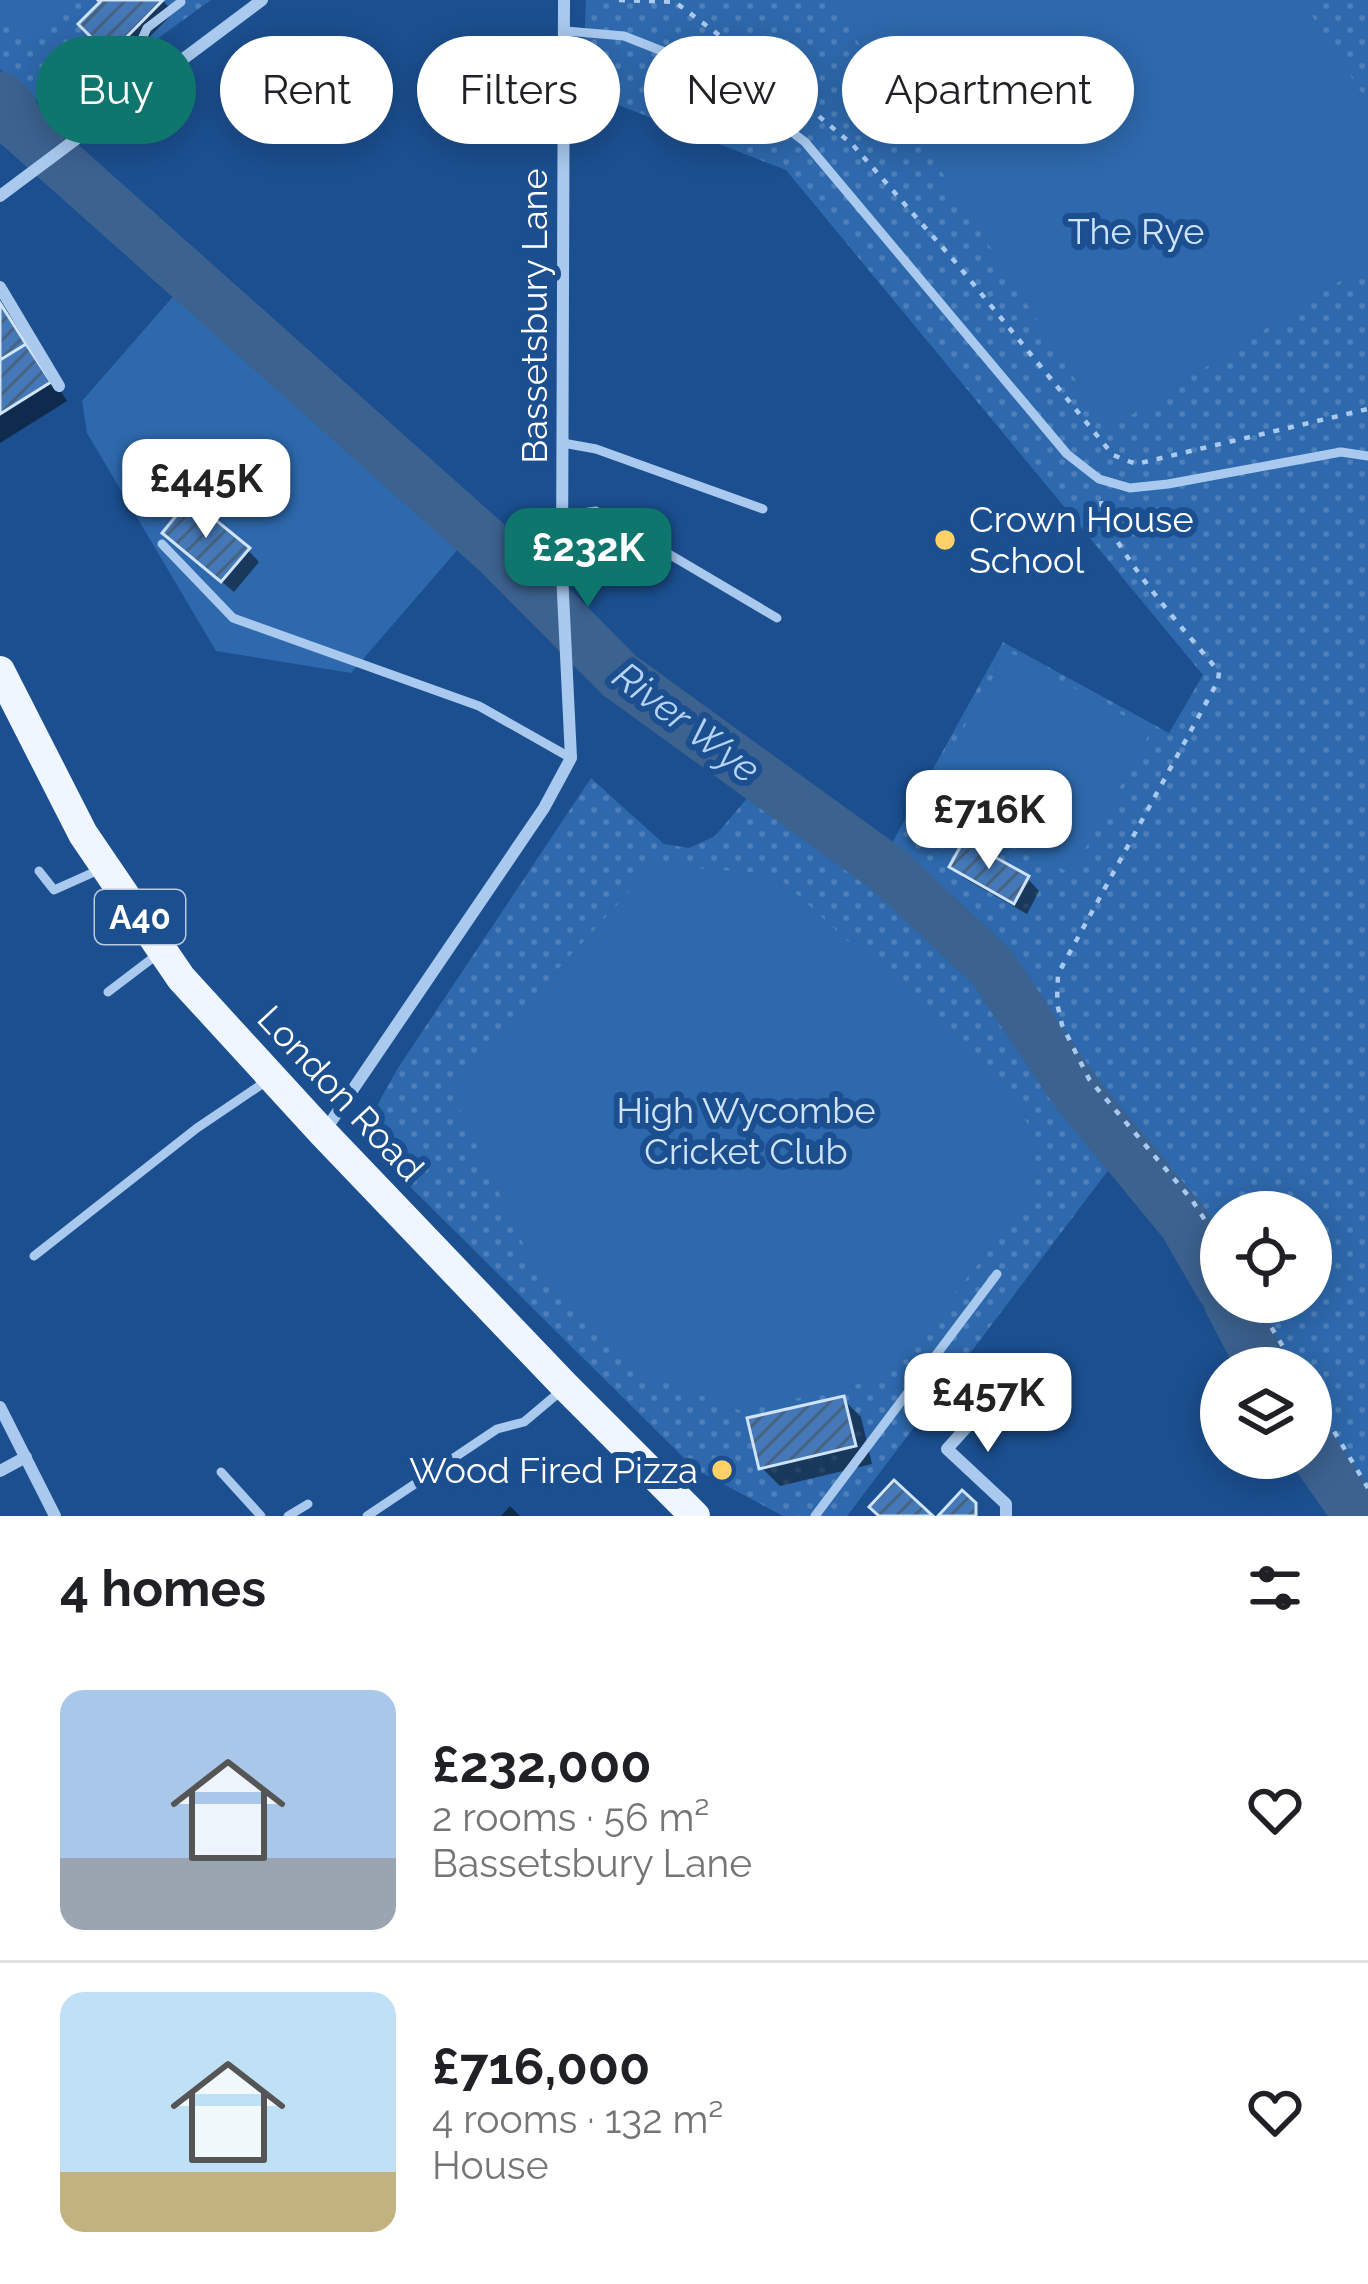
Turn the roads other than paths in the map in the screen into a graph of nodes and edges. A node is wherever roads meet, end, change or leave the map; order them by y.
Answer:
1 (262, 0) edge
2 (564, 0) edge
3 (182, 2) edge
4 (566, 31) junction
5 (143, 36) edge
6 (196, 49) edge
7 (69, 144) edge
8 (0, 196) edge
9 (0, 287) edge
10 (59, 386) dead end
11 (563, 443) junction
12 (1368, 456) edge
13 (763, 509) dead end
14 (562, 516) junction
15 (162, 544) dead end
16 (778, 618) dead end
17 (0, 671) edge
18 (572, 758) junction
19 (106, 867) junction
20 (39, 871) dead end
21 (163, 950) junction
22 (108, 992) dead end
23 (272, 1076) junction
24 (323, 1132) junction
25 (34, 1256) dead end
26 (997, 1274) dead end
27 (1008, 1381) dead end
28 (566, 1387) junction
29 (0, 1407) edge
30 (26, 1457) junction
31 (0, 1471) edge
32 (221, 1472) dead end
33 (308, 1504) dead end
34 (55, 1516) edge
35 (261, 1516) edge
36 (288, 1516) edge
37 (367, 1516) edge
38 (695, 1516) edge
39 (815, 1516) edge
40 (1006, 1516) edge

1 - 6 street
2 - 4 street, Bassetsbury Lane
3 - 5 lane
4 - 11 street, Bassetsbury Lane
4 - 12 lane
7 - 8 street
9 - 10 street
11 - 13 lane
11 - 14 street, Bassetsbury Lane
14 - 16 lane
14 - 18 street, Bassetsbury Lane
15 - 18 lane
17 - 19 main road, London Road / A40
18 - 24 street
19 - 20 lane
19 - 21 main road, London Road / A40
21 - 22 lane
21 - 23 main road, London Road / A40
23 - 24 main road, London Road / A40
23 - 25 lane
24 - 28 main road, London Road / A40
26 - 39 lane
27 - 40 street
28 - 37 lane
28 - 38 main road, London Road / A40
29 - 30 street
30 - 31 street
30 - 34 street
32 - 35 lane
33 - 36 lane

